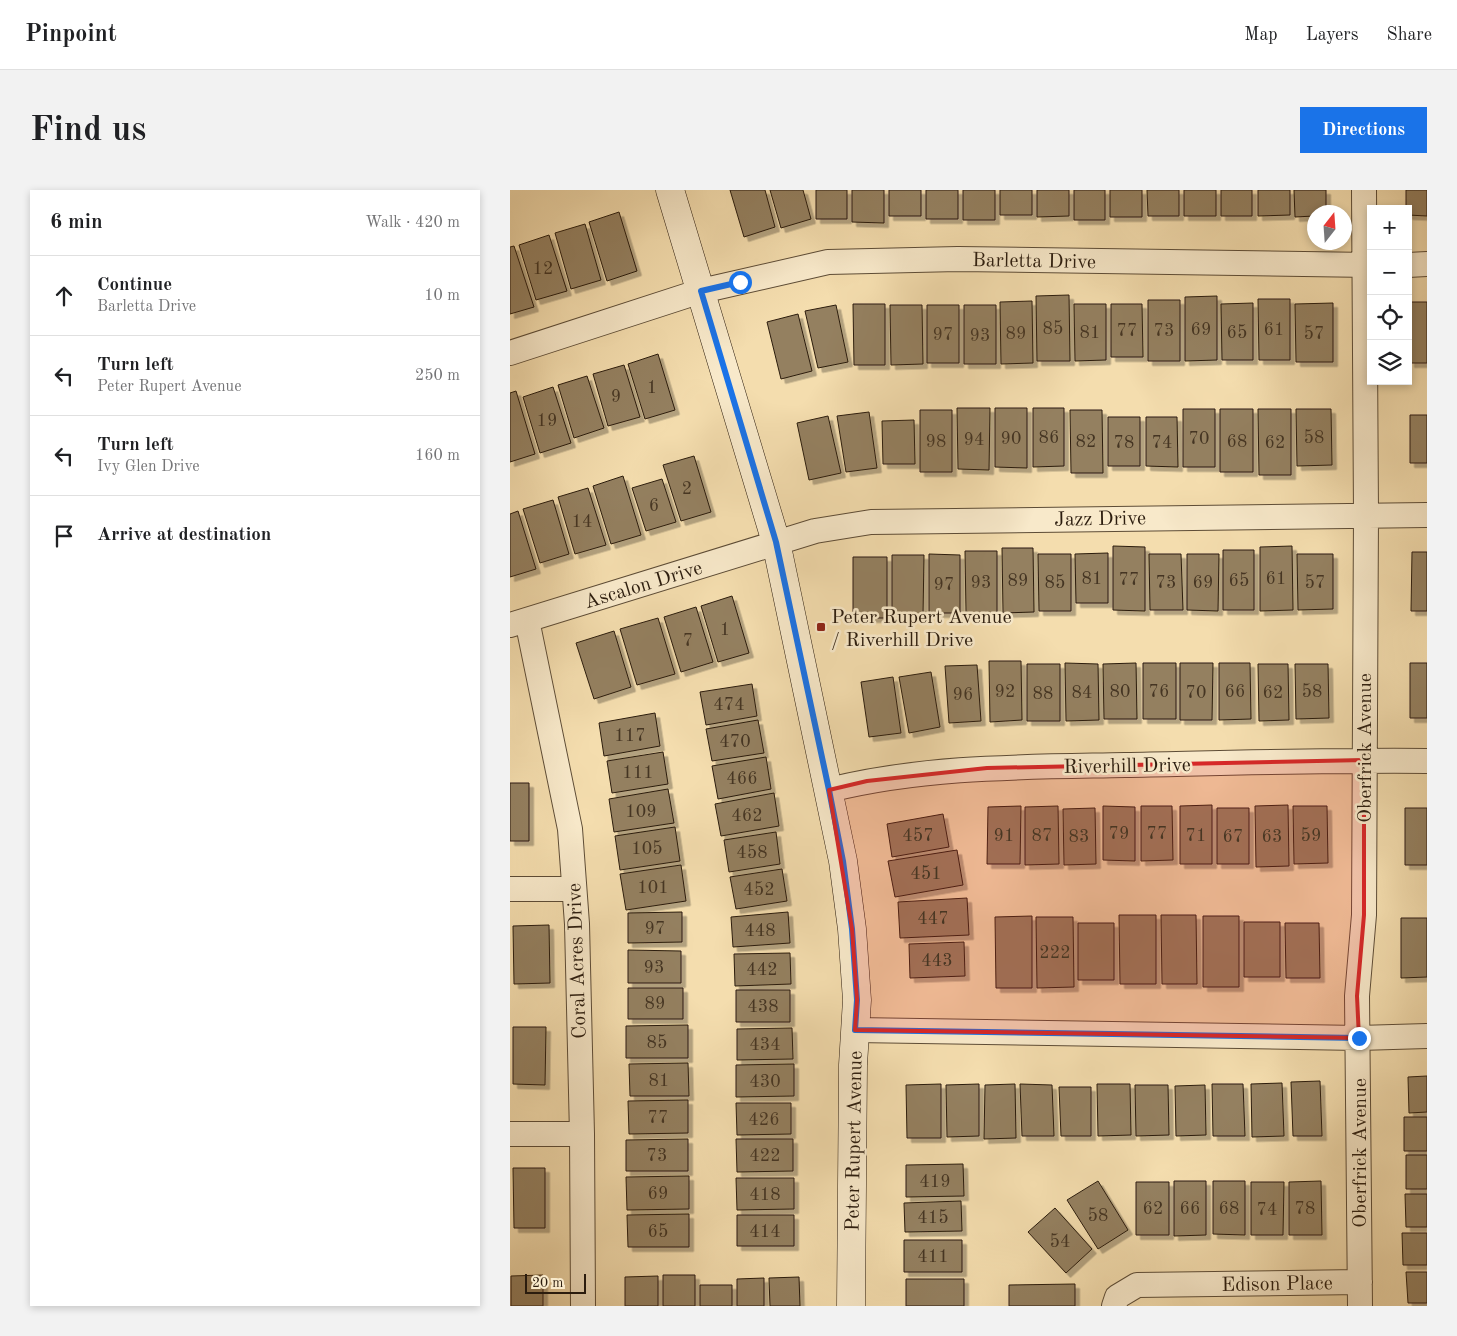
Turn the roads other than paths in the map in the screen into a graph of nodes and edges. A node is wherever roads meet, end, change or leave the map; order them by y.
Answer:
1 (670, 190) edge
2 (1364, 190) edge
3 (1367, 250) edge
4 (1427, 264) edge
5 (1367, 265) edge
6 (1412, 265) edge
7 (701, 291) junction
8 (1368, 295) edge
9 (510, 354) edge
10 (1366, 515) junction
11 (1427, 515) edge
12 (776, 542) junction
13 (518, 623) edge
14 (1364, 760) junction
15 (1427, 761) edge
16 (829, 790) junction
17 (510, 889) edge
18 (574, 889) junction
19 (855, 1030) junction
20 (1427, 1036) edge
21 (1359, 1038) junction
22 (510, 1134) edge
23 (582, 1134) junction
24 (1360, 1282) junction
25 (583, 1306) edge
26 (851, 1306) edge
27 (1114, 1306) edge
28 (1360, 1306) edge

1 - 7 street, Peter Rupert Avenue
2 - 3 street, Oberfrick Avenue
4 - 6 street
5 - 7 street, Barletta Drive
7 - 9 street, Barletta Drive
7 - 12 street, Peter Rupert Avenue
8 - 10 street, Oberfrick Avenue
10 - 11 street, Jazz Drive
10 - 12 street, Jazz Drive
10 - 14 street, Oberfrick Avenue
12 - 13 street, Ascalon Drive
12 - 16 street, Peter Rupert Avenue
13 - 18 street, Coral Acres Drive
14 - 15 street, Riverhill Drive
14 - 16 street, Riverhill Drive
14 - 21 street, Oberfrick Avenue
16 - 19 street, Peter Rupert Avenue
17 - 18 street
18 - 23 street, Coral Acres Drive
19 - 21 street
19 - 26 street, Peter Rupert Avenue
20 - 21 street
21 - 24 street, Oberfrick Avenue
22 - 23 street
23 - 25 street, Coral Acres Drive
24 - 27 street, Edison Place
24 - 28 street, Oberfrick Avenue

